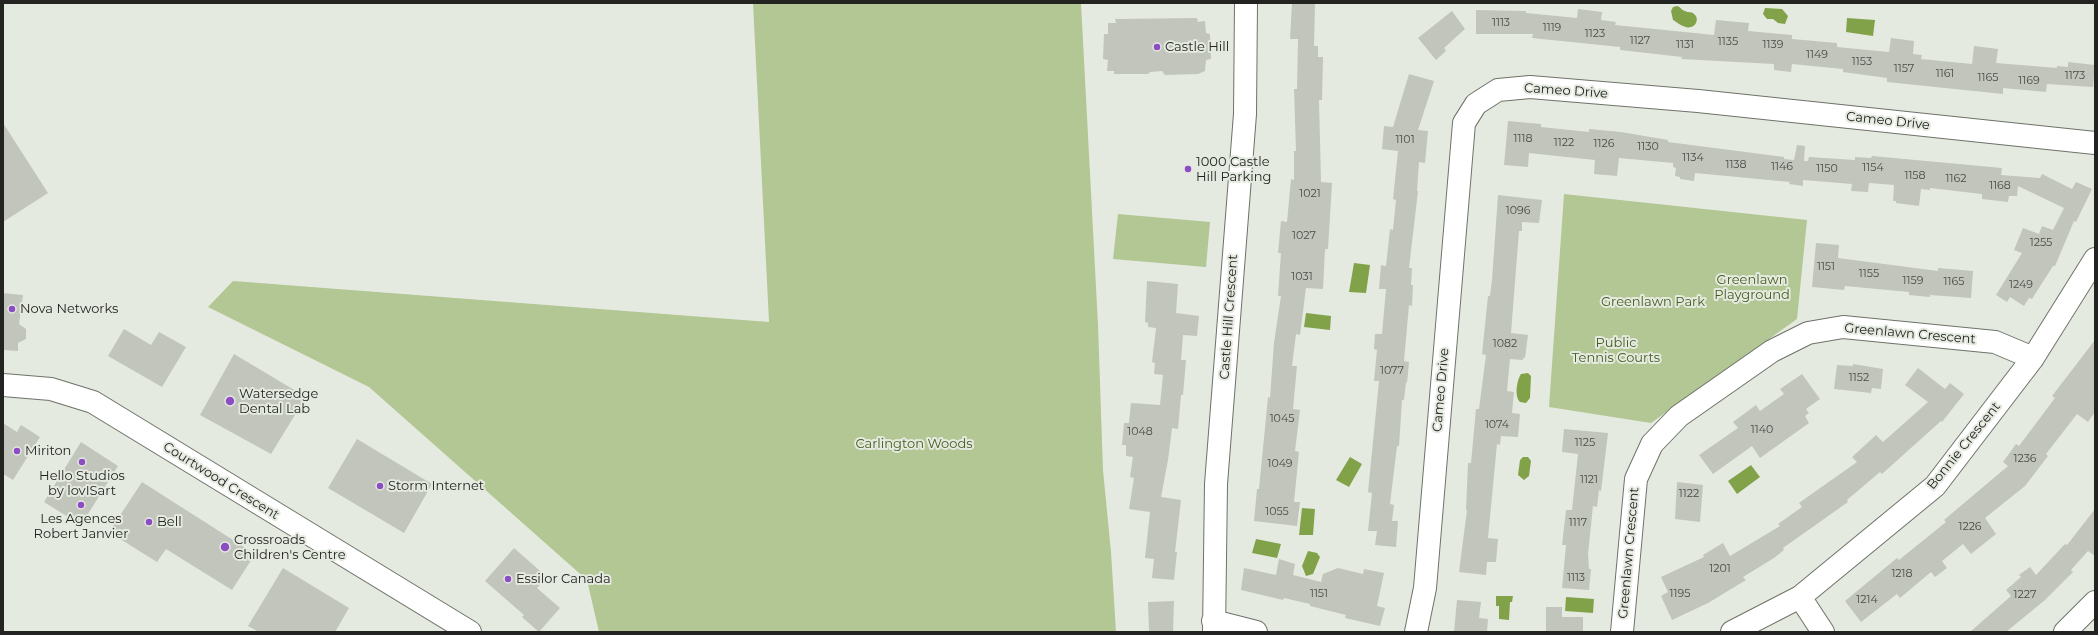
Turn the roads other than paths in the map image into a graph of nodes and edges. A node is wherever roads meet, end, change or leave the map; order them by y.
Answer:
1 (1246, 3) edge
2 (2095, 142) edge
3 (2095, 259) edge
4 (2033, 358) junction
5 (3, 385) edge
6 (1800, 597) junction
7 (2095, 602) edge
8 (1213, 627) edge
9 (470, 632) edge
10 (1256, 632) edge
11 (1416, 632) edge
12 (1622, 632) edge
13 (1732, 632) edge
14 (1823, 632) edge
15 (2065, 632) edge

1 - 8 street, Castle Hill Crescent
2 - 11 street, Cameo Drive
3 - 4 street, Bonnie Crescent
4 - 6 street, Bonnie Crescent
4 - 12 street, Greenlawn Crescent
5 - 9 street, Courtwood Crescent
6 - 13 street, Bonnie Crescent
6 - 14 street
7 - 15 street
8 - 10 street

